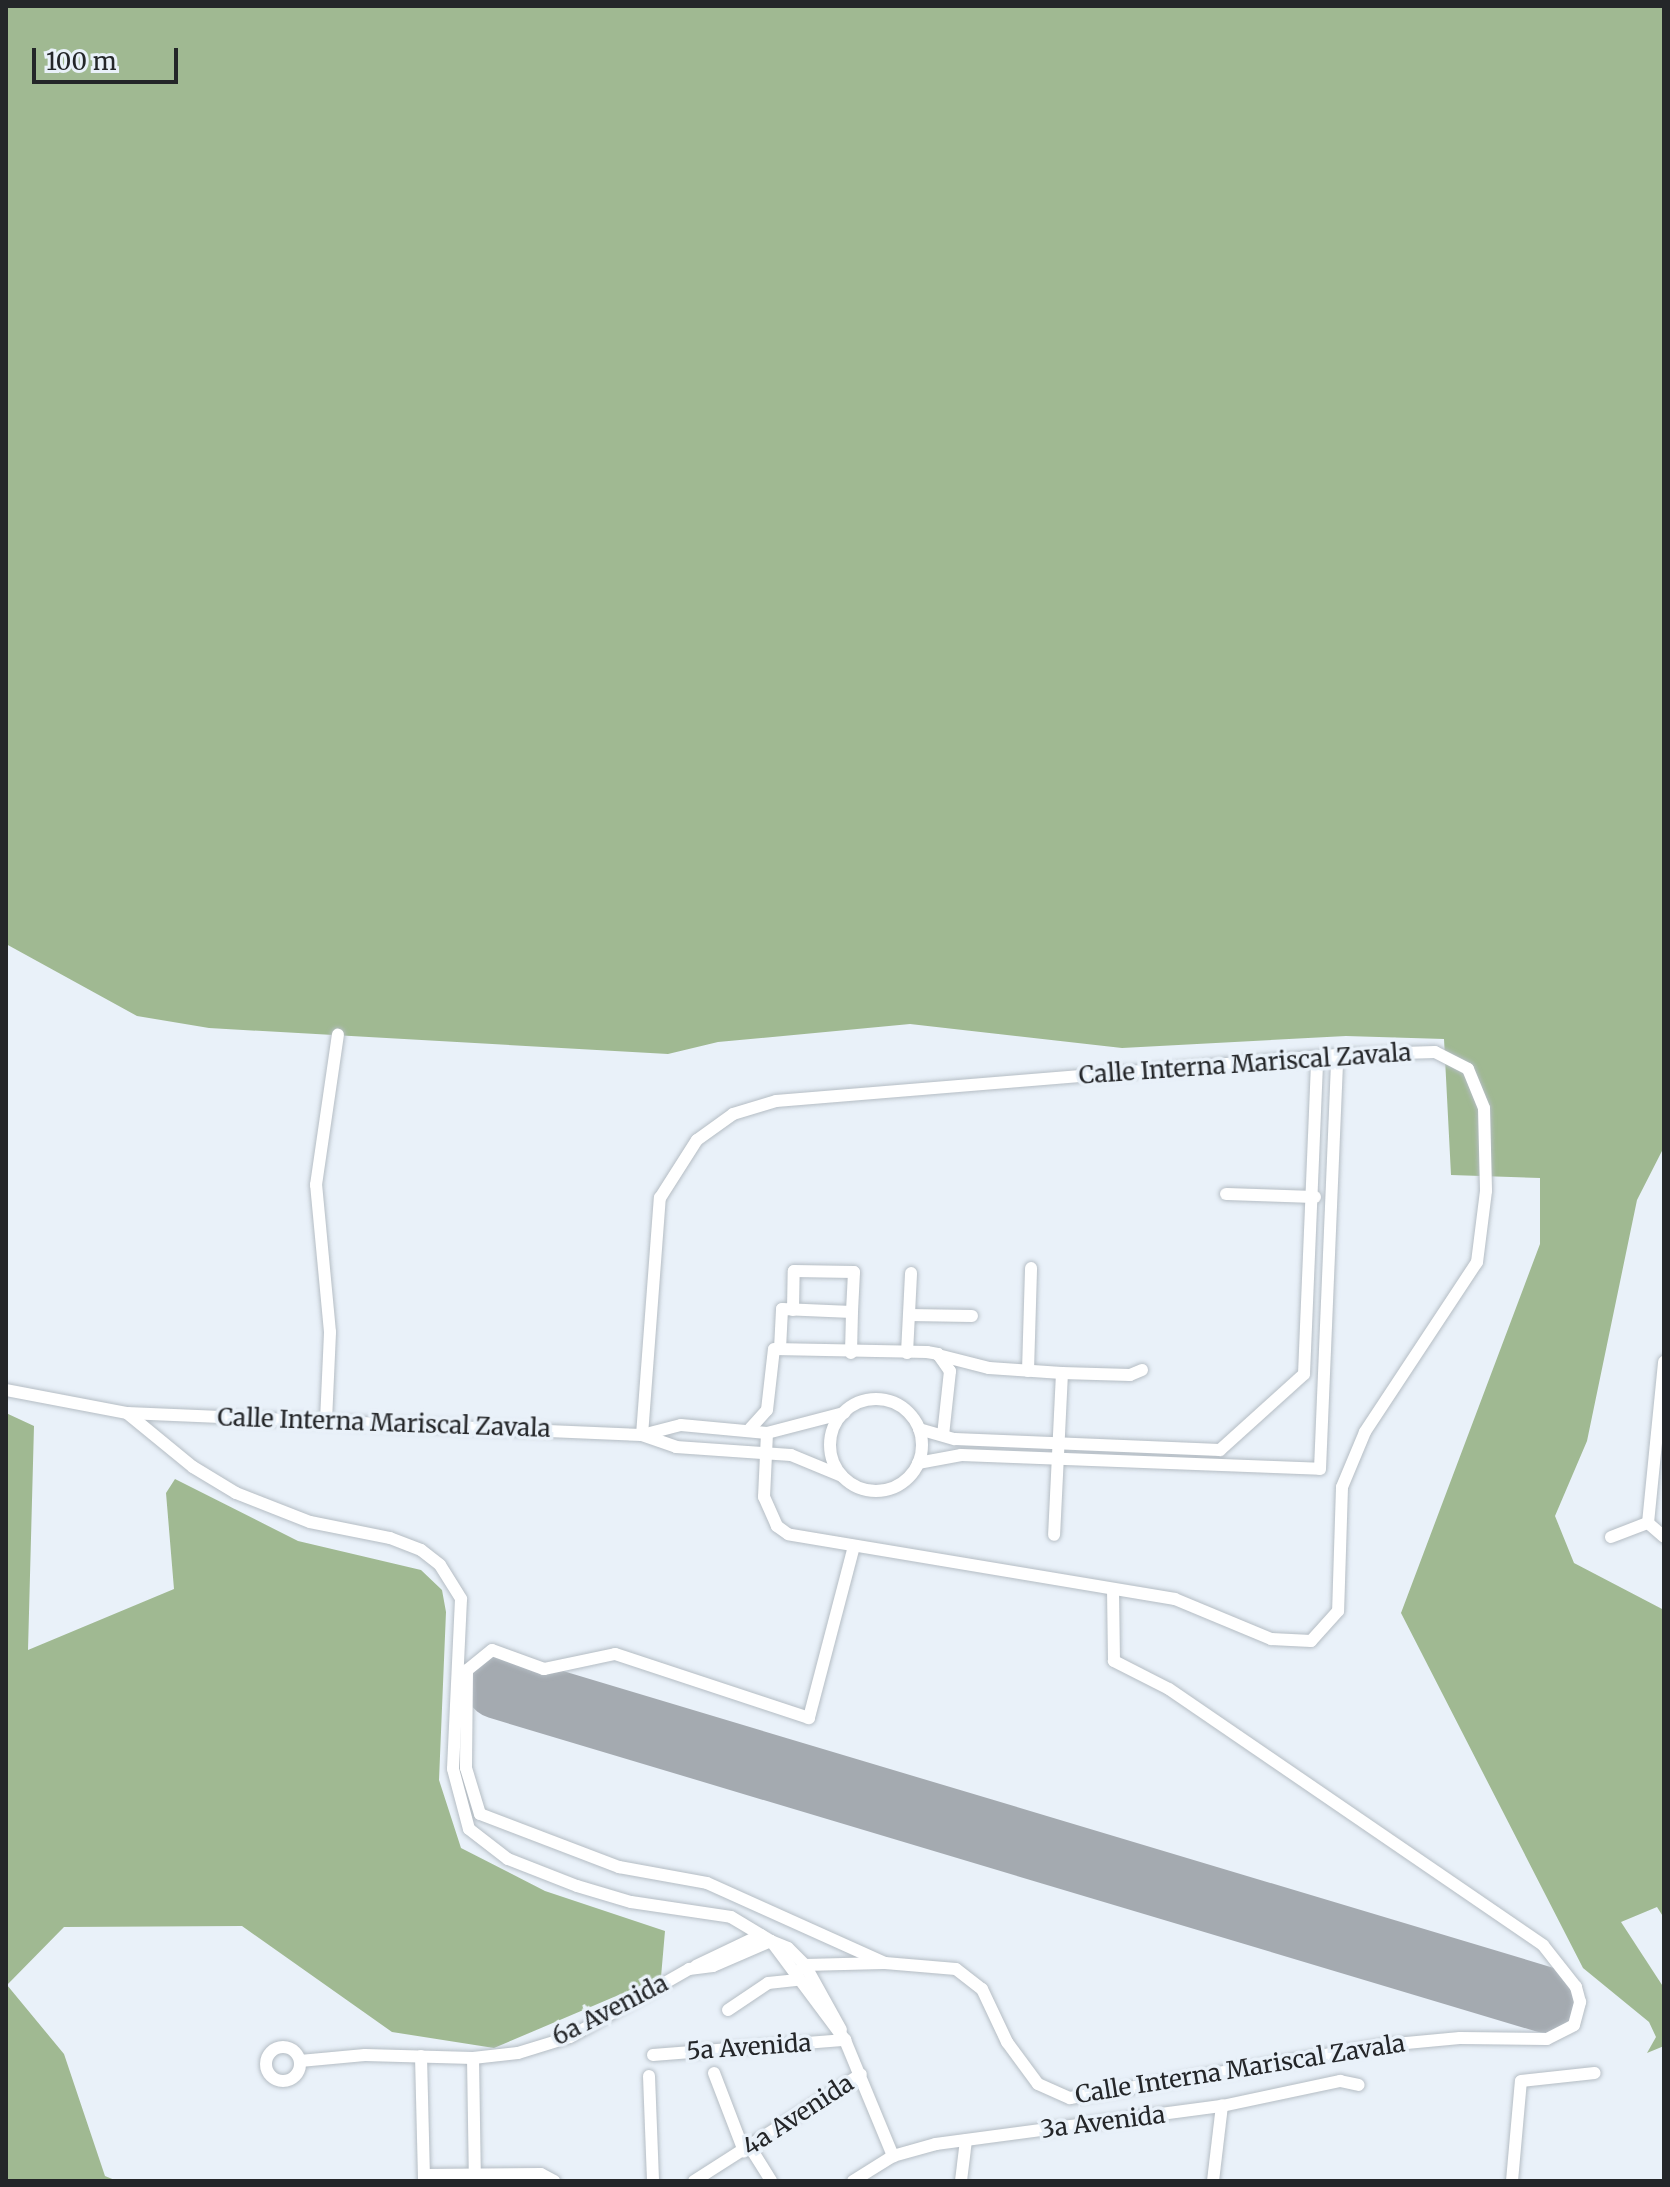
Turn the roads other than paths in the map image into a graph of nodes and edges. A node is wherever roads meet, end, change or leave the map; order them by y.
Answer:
1 (338, 1035) dead end
2 (1337, 1055) junction
3 (1317, 1058) junction
4 (1226, 1194) dead end
5 (1310, 1197) junction
6 (1330, 1198) junction
7 (799, 1257) dead end
8 (1031, 1268) dead end
9 (798, 1271) junction
10 (911, 1273) dead end
11 (793, 1310) junction
12 (852, 1312) junction
13 (909, 1315) junction
14 (972, 1316) dead end
15 (780, 1349) junction
16 (851, 1353) junction
17 (907, 1353) junction
18 (938, 1354) junction
19 (1664, 1362) edge
20 (1142, 1370) dead end
21 (1028, 1371) junction
22 (1062, 1373) junction
23 (6, 1390) edge
24 (127, 1413) junction
25 (844, 1413) junction
26 (326, 1421) junction
27 (919, 1429) junction
28 (748, 1431) junction
29 (767, 1433) junction
30 (642, 1435) junction
31 (943, 1435) junction
32 (1059, 1443) junction
33 (766, 1452) junction
34 (1059, 1460) junction
35 (918, 1463) junction
36 (842, 1476) junction
37 (1648, 1523) junction
38 (1054, 1535) dead end
39 (1611, 1537) dead end
40 (1664, 1537) edge
41 (854, 1546) junction
42 (1113, 1593) junction
43 (766, 1938) junction
44 (885, 1963) junction
45 (805, 1965) junction
46 (796, 1977) junction
47 (728, 2010) dead end
48 (845, 2040) junction
49 (653, 2055) dead end
50 (421, 2056) junction
51 (473, 2058) junction
52 (300, 2061) dead end
53 (714, 2073) dead end
54 (1595, 2073) dead end
55 (861, 2074) junction
56 (649, 2076) dead end
57 (1359, 2085) dead end
58 (1222, 2106) junction
59 (966, 2140) junction
60 (747, 2149) junction
61 (893, 2156) junction
62 (424, 2178) edge
63 (475, 2178) edge
64 (552, 2179) edge
65 (653, 2181) edge
66 (694, 2181) edge
67 (771, 2181) edge
68 (853, 2181) edge
69 (961, 2181) edge
70 (1213, 2181) edge
71 (1512, 2181) edge

1 - 26 street
2 - 3 street, Calle Interna Mariscal Zavala
2 - 6 street
2 - 42 street, Calle Interna Mariscal Zavala
3 - 5 street
3 - 30 street, Calle Interna Mariscal Zavala
4 - 5 street
5 - 6 street
5 - 32 street
6 - 34 street
7 - 9 street
8 - 21 street
9 - 11 street
9 - 12 street
10 - 13 street
11 - 12 street
11 - 15 street
12 - 16 street
13 - 14 street
13 - 17 street
15 - 16 street
15 - 28 street
16 - 17 street
17 - 18 street
18 - 21 street
18 - 31 street
19 - 37 street
20 - 22 street
21 - 22 street
22 - 32 street
23 - 24 street, Calle Interna Mariscal Zavala
24 - 26 street, Calle Interna Mariscal Zavala
24 - 43 street, Calle Interna Mariscal Zavala
25 - 27 street
25 - 29 street, Calle Interna Mariscal Zavala
25 - 36 street
26 - 30 street, Calle Interna Mariscal Zavala
27 - 31 street
27 - 35 street
28 - 29 street, Calle Interna Mariscal Zavala
28 - 30 street, Calle Interna Mariscal Zavala
29 - 33 street, Calle Interna Mariscal Zavala
30 - 33 street, Calle Interna Mariscal Zavala
31 - 32 street
32 - 34 street
33 - 36 street, Calle Interna Mariscal Zavala
33 - 41 street, Calle Interna Mariscal Zavala
34 - 35 street
34 - 38 street
35 - 36 street
37 - 39 street
37 - 40 street
41 - 42 street, Calle Interna Mariscal Zavala
41 - 44 street, Calle Interna Mariscal Zavala
42 - 44 street, Calle Interna Mariscal Zavala
43 - 45 street
43 - 46 street, Calle Interna Mariscal Zavala
43 - 51 street, 6a Avenida
44 - 45 street
45 - 46 street
45 - 48 street
46 - 47 street
46 - 48 street, Calle Interna Mariscal Zavala
48 - 49 street, 5a Avenida
48 - 55 street
50 - 51 street, 6a Avenida
50 - 52 street, 6a Avenida
50 - 62 street
51 - 63 street
53 - 60 street
54 - 71 street
55 - 60 street, 4a Avenida
55 - 61 street
56 - 65 street
57 - 58 street, 3a Avenida
58 - 59 street, 3a Avenida
58 - 70 street
59 - 61 street, 3a Avenida
59 - 69 street
60 - 66 street, 4a Avenida
60 - 67 street
61 - 68 street, 3a Avenida
62 - 63 street
63 - 64 street

